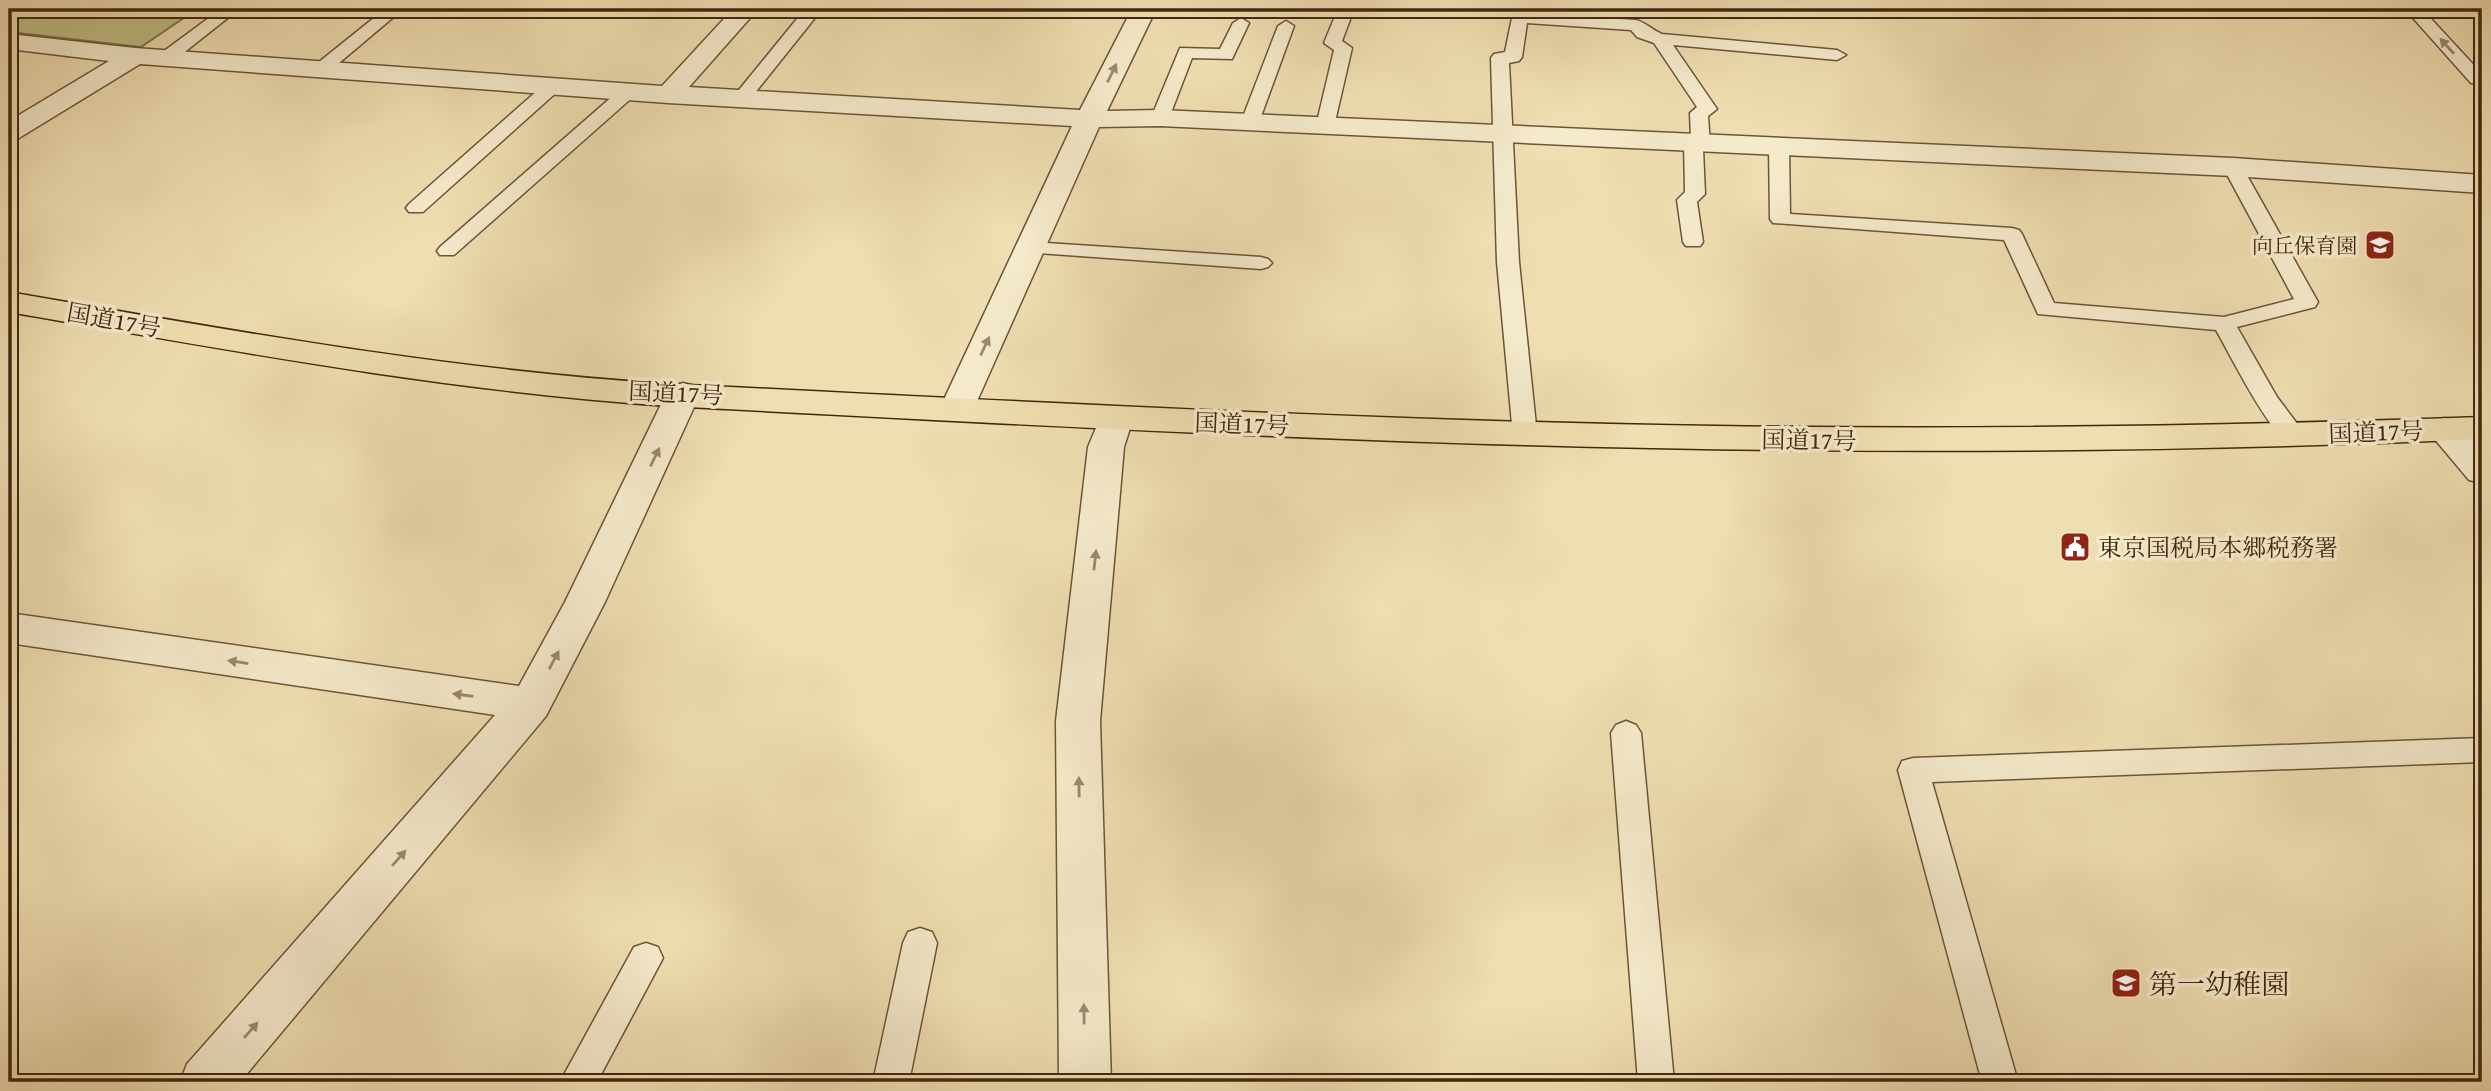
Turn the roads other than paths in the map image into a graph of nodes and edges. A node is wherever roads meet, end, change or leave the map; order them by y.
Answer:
1 (231, 9) edge
2 (394, 9) edge
3 (746, 9) edge
4 (814, 9) edge
5 (1144, 9) edge
6 (1346, 9) edge
7 (2413, 9) edge
8 (1517, 13) edge
9 (1241, 23) dead end
10 (1286, 26) dead end
11 (1660, 39) junction
12 (9, 42) edge
13 (1837, 55) dead end
14 (135, 56) junction
15 (166, 58) junction
16 (320, 70) junction
17 (2482, 80) edge
18 (552, 87) junction
19 (628, 92) junction
20 (668, 95) junction
21 (740, 100) junction
22 (1160, 118) junction
23 (1089, 119) junction
24 (1250, 122) junction
25 (1325, 126) junction
26 (9, 132) edge
27 (1501, 135) junction
28 (1697, 144) junction
29 (1779, 147) junction
30 (2233, 167) junction
31 (2482, 184) edge
32 (416, 208) dead end
33 (1693, 242) dead end
34 (1031, 248) junction
35 (447, 251) dead end
36 (1261, 263) dead end
37 (9, 302) edge
38 (2224, 324) junction
39 (683, 394) junction
40 (957, 408) junction
41 (1115, 419) junction
42 (2482, 428) edge
43 (2445, 430) junction
44 (1525, 435) junction
45 (2293, 435) junction
46 (2482, 471) edge
47 (9, 628) edge
48 (531, 704) junction
49 (1626, 733) dead end
50 (2482, 750) edge
51 (920, 943) dead end
52 (646, 958) dead end
53 (206, 1082) edge
54 (578, 1082) edge
55 (891, 1082) edge
56 (1085, 1082) edge
57 (1656, 1082) edge
58 (2000, 1082) edge

1 - 15 lane
2 - 16 lane
3 - 20 street
4 - 21 lane
23 -> 5 street
6 - 25 lane
17 -> 7 lane
8 - 11 lane
8 - 27 lane
9 - 22 lane
10 - 24 lane
11 - 13 lane
11 - 28 lane
12 - 14 street
14 - 15 street
14 - 26 street
15 - 16 street
16 - 18 street
18 - 19 street
18 - 32 lane
19 - 20 street
19 - 35 lane
20 - 21 street
21 - 23 street
22 - 23 street
22 - 24 street
23 - 34 street
24 - 25 street
25 - 27 street
27 - 28 street
27 - 44 lane
28 - 29 street
28 - 33 lane
29 - 30 street
29 - 38 lane
30 - 31 street
30 - 38 lane
34 - 36 lane
40 -> 34 street
37 - 39 highway, 国道17号
38 - 45 lane
39 - 40 highway, 国道17号
48 -> 39 street
40 - 41 highway, 国道17号
41 - 44 highway, 国道17号
56 -> 41 street
42 - 43 highway, 国道17号
43 - 45 highway, 国道17号
43 - 46 street
44 - 45 highway, 国道17号
48 -> 47 street
53 -> 48 street
49 - 57 lane
50 - 58 lane
51 - 55 lane
52 - 54 lane

